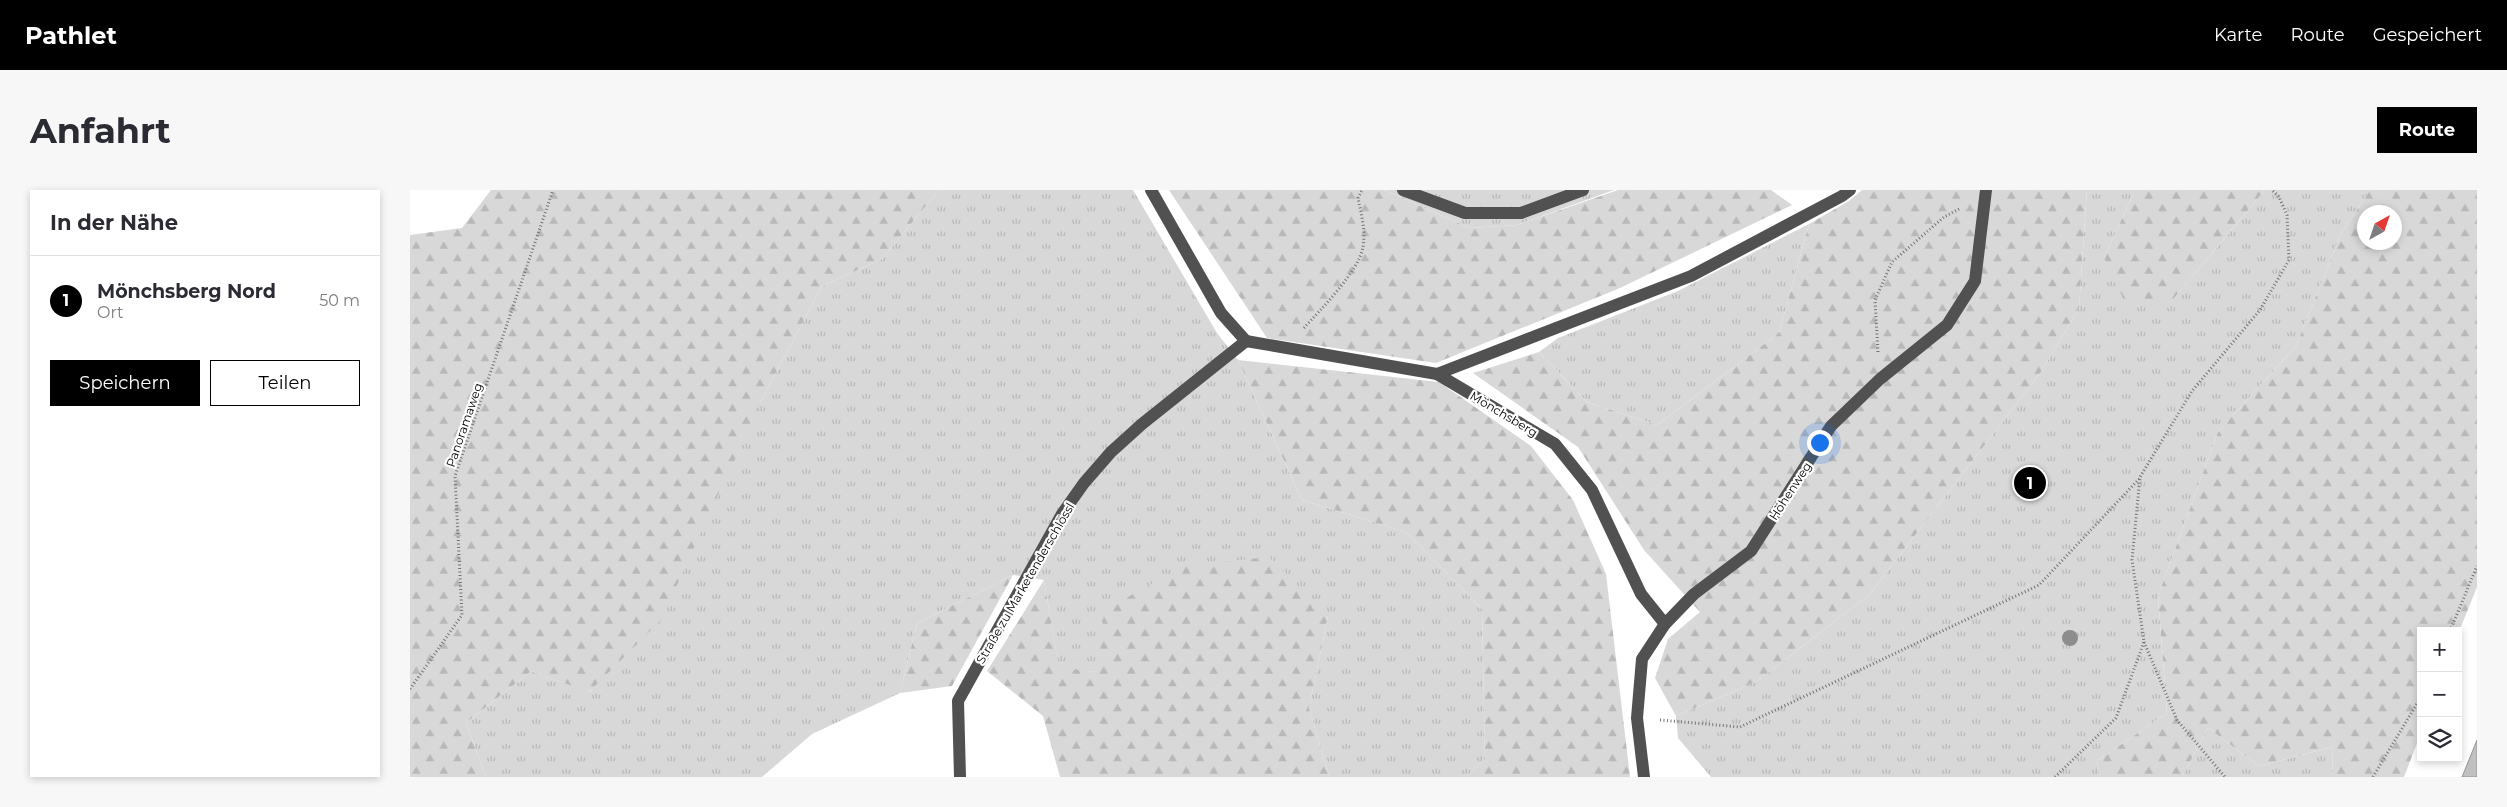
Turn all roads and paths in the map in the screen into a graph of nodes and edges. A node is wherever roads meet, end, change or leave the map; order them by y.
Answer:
1 (552, 190) edge
2 (1151, 190) edge
3 (1362, 190) edge
4 (1402, 190) edge
5 (1582, 190) edge
6 (1850, 190) edge
7 (2272, 190) edge
8 (1986, 192) edge
9 (1246, 341) junction
10 (1287, 348) junction
11 (1437, 374) junction
12 (1880, 379) junction
13 (2140, 477) junction
14 (2477, 566) edge
15 (1665, 624) junction
16 (2452, 627) edge
17 (2144, 642) junction
18 (410, 689) edge
19 (2417, 704) edge
20 (1637, 718) junction
21 (960, 777) edge
22 (1644, 777) edge
23 (2055, 777) edge
24 (2225, 777) edge
25 (2373, 777) edge

1 - 18 path, Panoramaweg
2 - 9 street
3 - 10 path
4 - 5 street
6 - 11 street
7 - 13 path
8 - 12 street, Höhenweg
8 - 12 path
9 - 10 street, Mönchsberg
9 - 21 street, Straße zu Marketenderschlössl
10 - 11 street, Mönchsberg
11 - 15 street, Mönchsberg
12 - 15 street, Höhenweg
13 - 17 path
13 - 20 path
14 - 16 path
15 - 20 street, Höhenweg
17 - 23 path
17 - 24 path
19 - 25 path
20 - 22 street, Höhenweg

